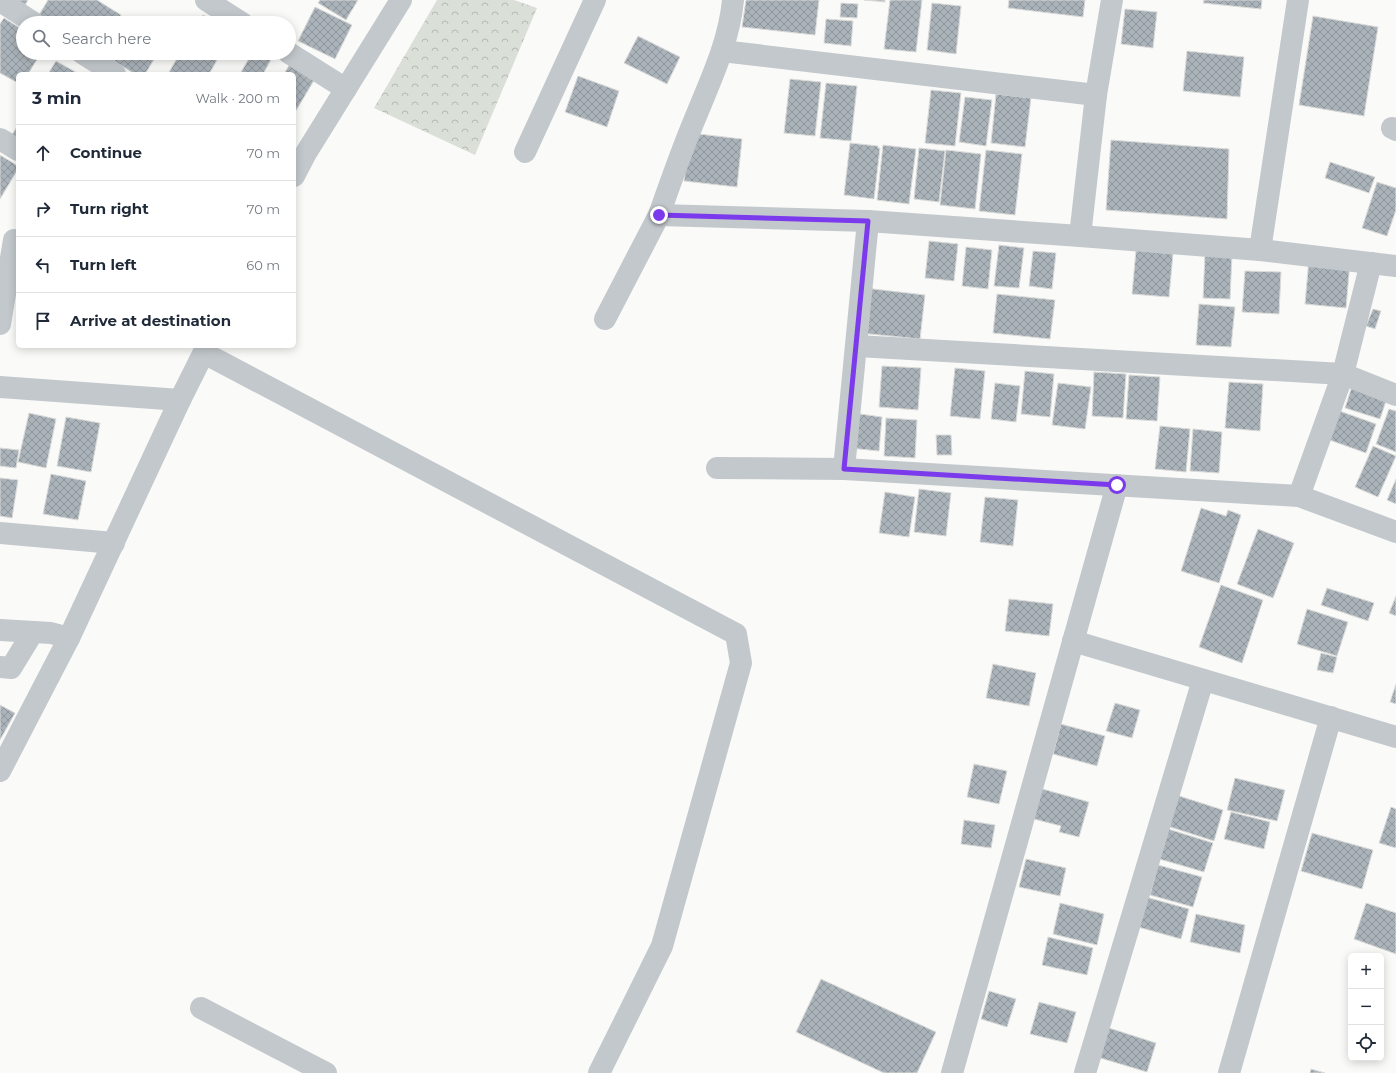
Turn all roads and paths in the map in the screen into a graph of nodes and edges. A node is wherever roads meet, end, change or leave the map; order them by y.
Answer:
1 (206, 0) edge
2 (401, 0) edge
3 (595, 0) edge
4 (733, 0) edge
5 (1112, 0) edge
6 (1298, 0) edge
7 (0, 1) edge
8 (23, 16) edge
9 (231, 16) edge
10 (722, 51) junction
11 (296, 57) edge
12 (93, 60) edge
13 (112, 72) edge
14 (346, 89) junction
15 (1096, 95) junction
16 (0, 140) edge
17 (16, 149) edge
18 (525, 152) dead end
19 (296, 172) edge
20 (659, 215) junction
21 (868, 221) junction
22 (1080, 236) junction
23 (14, 240) dead end
24 (1260, 250) junction
25 (1371, 263) junction
26 (1396, 266) edge
27 (605, 319) dead end
28 (0, 324) edge
29 (857, 346) junction
30 (205, 350) edge
31 (1343, 374) junction
32 (0, 387) edge
33 (1396, 396) edge
34 (180, 400) junction
35 (717, 468) dead end
36 (844, 469) junction
37 (1117, 485) junction
38 (1298, 496) junction
39 (1396, 532) edge
40 (0, 533) edge
41 (114, 543) junction
42 (0, 630) edge
43 (33, 632) junction
44 (69, 638) junction
45 (1073, 641) junction
46 (0, 668) edge
47 (1203, 680) junction
48 (1331, 718) junction
49 (1396, 737) edge
50 (0, 771) edge
51 (201, 1008) dead end
52 (326, 1073) edge
53 (599, 1073) edge
54 (952, 1073) edge
55 (1085, 1073) edge
56 (1229, 1073) edge

1 - 9 street
2 - 14 street
3 - 18 street
4 - 10 street
5 - 15 street
6 - 24 street
7 - 8 street
10 - 15 street
10 - 20 street
11 - 14 street
12 - 13 street
14 - 19 street
15 - 22 street
16 - 17 street
20 - 21 street
20 - 27 street
21 - 22 street
21 - 29 street
22 - 24 street
23 - 28 street
24 - 25 street
25 - 26 street
25 - 31 street
29 - 31 street
29 - 36 street
30 - 34 street
30 - 53 street
31 - 33 street
31 - 38 street
32 - 34 street
34 - 41 street
35 - 36 street
36 - 37 street
37 - 38 street
37 - 45 street
38 - 39 street
40 - 41 street
41 - 44 street
42 - 43 street
43 - 44 street
43 - 46 street
44 - 50 street
45 - 47 street
45 - 54 street
47 - 48 street
47 - 55 street
48 - 49 street
48 - 56 street
51 - 52 street

